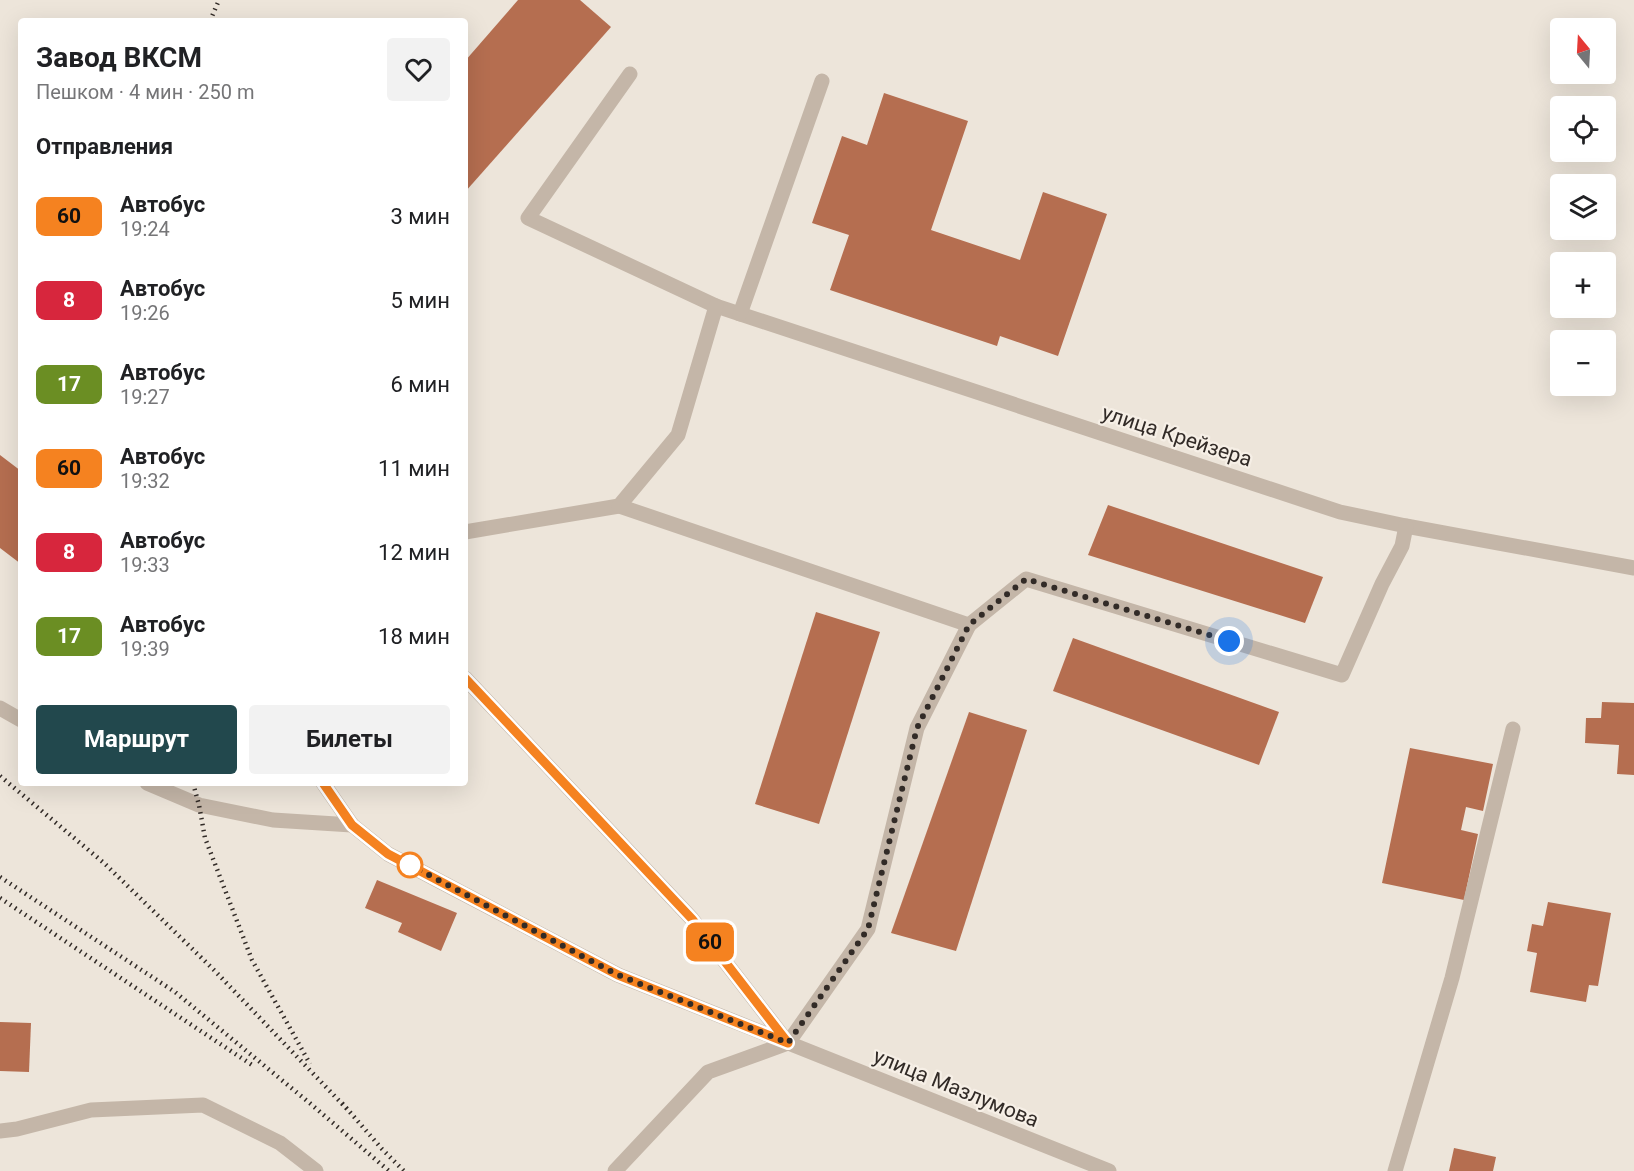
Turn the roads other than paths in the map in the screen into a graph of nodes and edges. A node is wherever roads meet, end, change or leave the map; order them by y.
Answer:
1 (630, 75) dead end
2 (822, 81) dead end
3 (716, 306) junction
4 (740, 314) junction
5 (619, 506) junction
6 (1406, 526) junction
7 (468, 531) edge
8 (1634, 568) edge
9 (969, 625) junction
10 (468, 681) edge
11 (0, 708) edge
12 (18, 718) edge
13 (1513, 729) dead end
14 (154, 786) edge
15 (325, 786) edge
16 (352, 825) junction
17 (788, 1043) junction
18 (0, 1131) edge
19 (316, 1171) edge
20 (615, 1171) edge
21 (1108, 1171) edge
22 (1395, 1171) edge

1 - 3 street, улица Крейзера
2 - 4 street
3 - 4 street, улица Крейзера
3 - 5 street
4 - 6 street, улица Крейзера
5 - 7 street
5 - 9 street
6 - 8 street, улица Крейзера
6 - 9 street
9 - 17 street
10 - 17 street
11 - 12 street
13 - 22 street
14 - 16 street
15 - 16 street, улица Мазлумова
16 - 17 street, улица Мазлумова
17 - 20 street
17 - 21 street, улица Мазлумова
18 - 19 street

